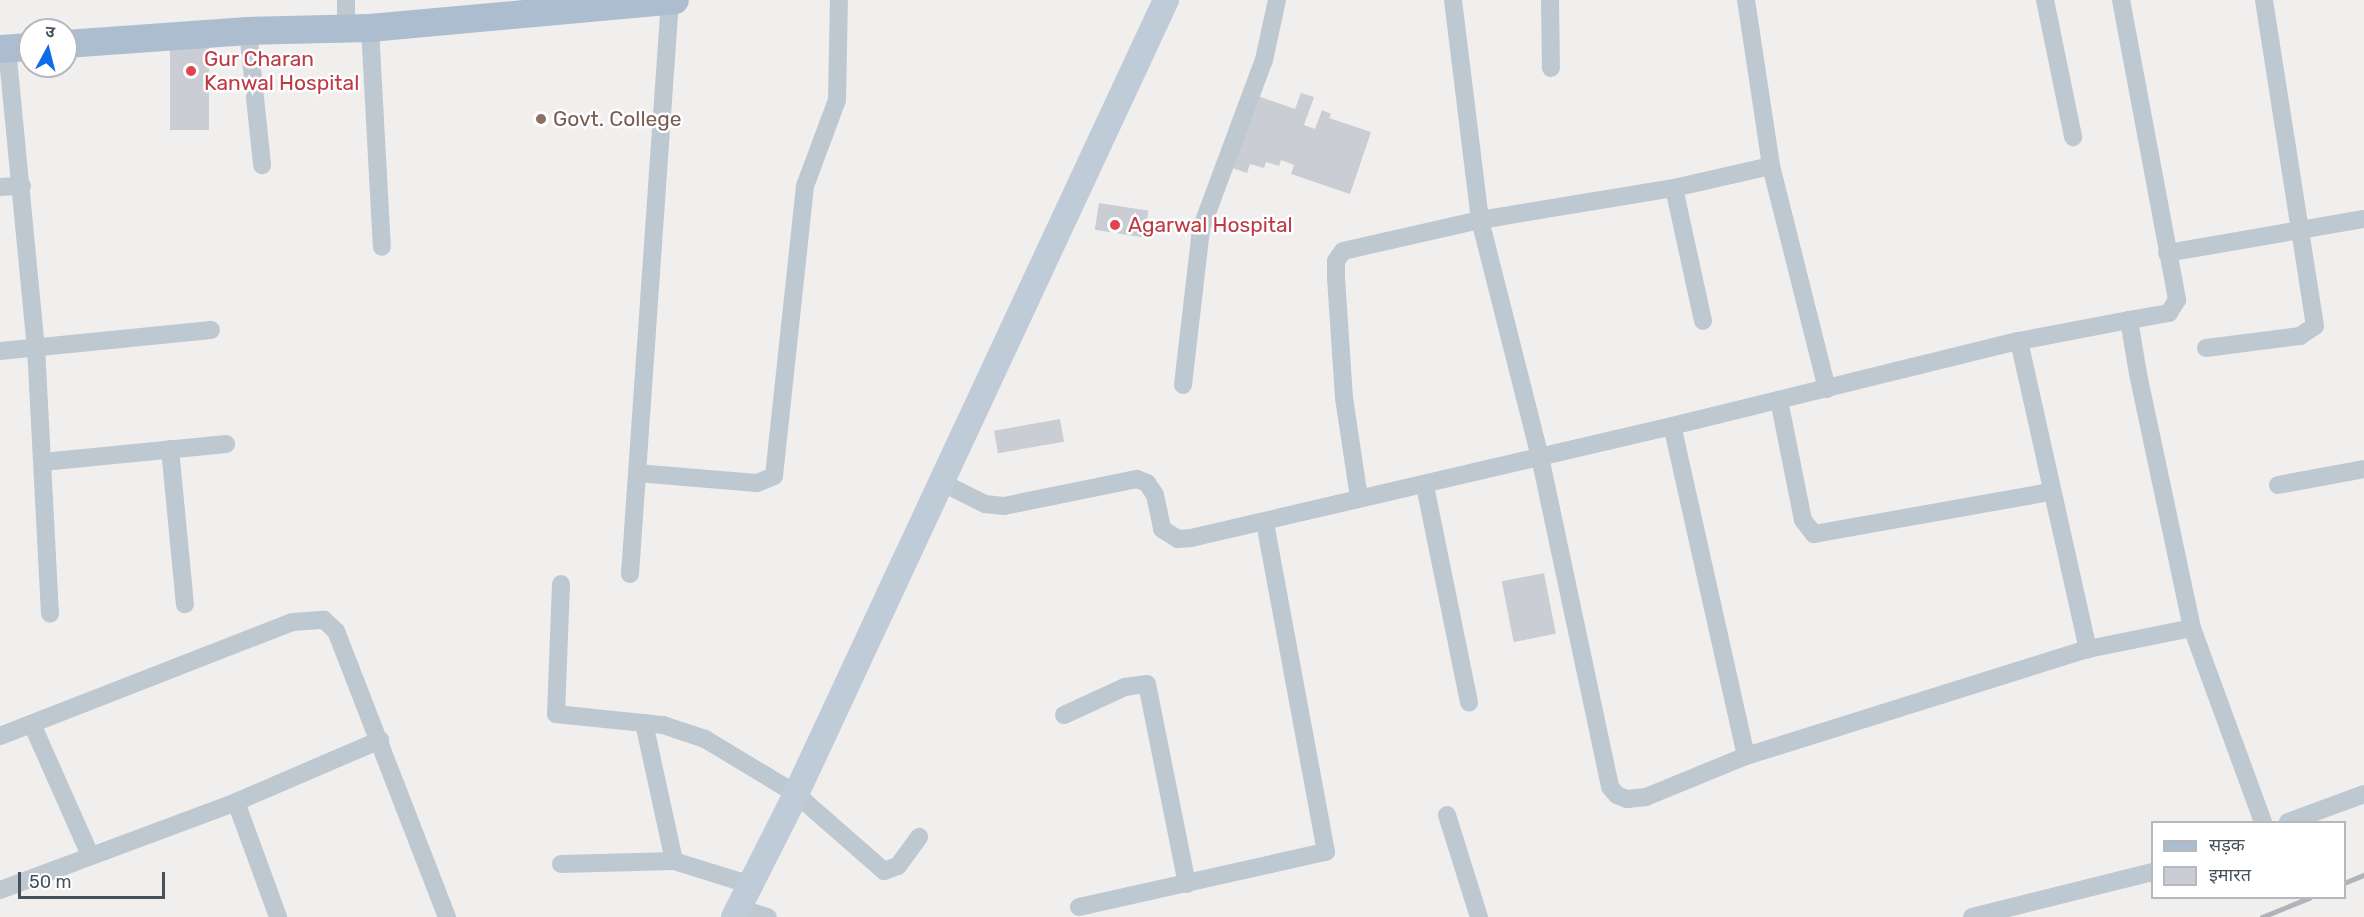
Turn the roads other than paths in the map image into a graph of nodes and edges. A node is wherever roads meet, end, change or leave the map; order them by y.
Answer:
1 (346, 0) edge
2 (669, 0) edge
3 (675, 0) edge
4 (839, 0) edge
5 (1166, 0) edge
6 (1276, 0) edge
7 (1453, 0) edge
8 (1550, 0) edge
9 (1746, 0) edge
10 (2045, 0) edge
11 (2121, 0) edge
12 (2264, 0) edge
13 (592, 3) edge
14 (358, 28) junction
15 (248, 31) junction
16 (78, 43) edge
17 (12, 48) edge
18 (1551, 68) dead end
19 (2073, 137) dead end
20 (262, 165) dead end
21 (1771, 166) junction
22 (22, 186) junction
23 (0, 187) edge
24 (1674, 188) junction
25 (2364, 219) edge
26 (1480, 220) junction
27 (2301, 230) junction
28 (382, 248) dead end
29 (2167, 253) junction
30 (2129, 320) junction
31 (1703, 321) dead end
32 (211, 330) dead end
33 (2019, 341) junction
34 (36, 347) junction
35 (2206, 348) dead end
36 (0, 351) edge
37 (1183, 385) dead end
38 (1827, 389) junction
39 (1779, 400) junction
40 (1672, 426) junction
41 (226, 444) dead end
42 (171, 449) junction
43 (1540, 457) junction
44 (43, 462) junction
45 (2364, 469) edge
46 (637, 473) junction
47 (943, 483) junction
48 (2278, 484) dead end
49 (1425, 486) junction
50 (2050, 492) junction
51 (1359, 498) junction
52 (1265, 524) junction
53 (630, 574) dead end
54 (561, 584) dead end
55 (185, 604) dead end
56 (50, 614) dead end
57 (2192, 628) junction
58 (2088, 650) junction
59 (1469, 703) dead end
60 (1064, 715) dead end
61 (644, 723) junction
62 (32, 724) junction
63 (0, 736) edge
64 (380, 740) junction
65 (1746, 756) junction
66 (796, 794) junction
67 (2364, 794) edge
68 (236, 802) junction
69 (1447, 815) dead end
70 (2264, 821) edge
71 (2291, 821) edge
72 (919, 837) dead end
73 (90, 855) junction
74 (674, 861) junction
75 (561, 864) dead end
76 (2151, 872) edge
77 (748, 884) junction
78 (1187, 884) junction
79 (0, 890) edge
80 (1079, 907) dead end
81 (736, 913) edge
82 (278, 917) edge
83 (447, 917) edge
84 (768, 917) edge
85 (1479, 917) edge
86 (1972, 917) edge

1 - 14 street
2 - 3 main road
2 - 13 main road
2 - 46 street
4 - 46 street
5 - 47 main road
6 - 37 street
7 - 26 street
8 - 18 street
9 - 21 street
10 - 19 street
11 - 29 street
12 - 27 street
13 - 14 main road
14 - 15 main road
14 - 28 street
15 - 16 main road
15 - 20 street
17 - 22 street
21 - 24 street
21 - 38 street
22 - 23 street
22 - 34 street
24 - 26 street
24 - 31 street
25 - 27 street
26 - 43 street
26 - 51 street
27 - 29 street
27 - 35 street
29 - 30 street
30 - 33 street
30 - 57 street
32 - 34 street
33 - 38 street
33 - 50 street
34 - 36 street
34 - 44 street
38 - 39 street
39 - 40 street
39 - 50 street
40 - 43 street
40 - 65 street
41 - 42 street
42 - 44 street
42 - 55 street
43 - 49 street
43 - 65 street
44 - 56 street
45 - 48 street
46 - 53 street
47 - 52 street
47 - 66 main road
49 - 51 street
49 - 59 street
50 - 58 street
51 - 52 street
52 - 78 street
54 - 61 street
57 - 58 street
57 - 70 street
58 - 65 street
60 - 78 street
61 - 66 street
61 - 74 street
62 - 63 street
62 - 64 street
62 - 73 street
64 - 68 street
64 - 83 street
66 - 72 street
66 - 77 main road
67 - 71 street
68 - 73 street
68 - 82 street
69 - 85 street
73 - 79 street
74 - 75 street
74 - 77 street
76 - 86 street
77 - 81 main road
78 - 80 street
81 - 84 street

